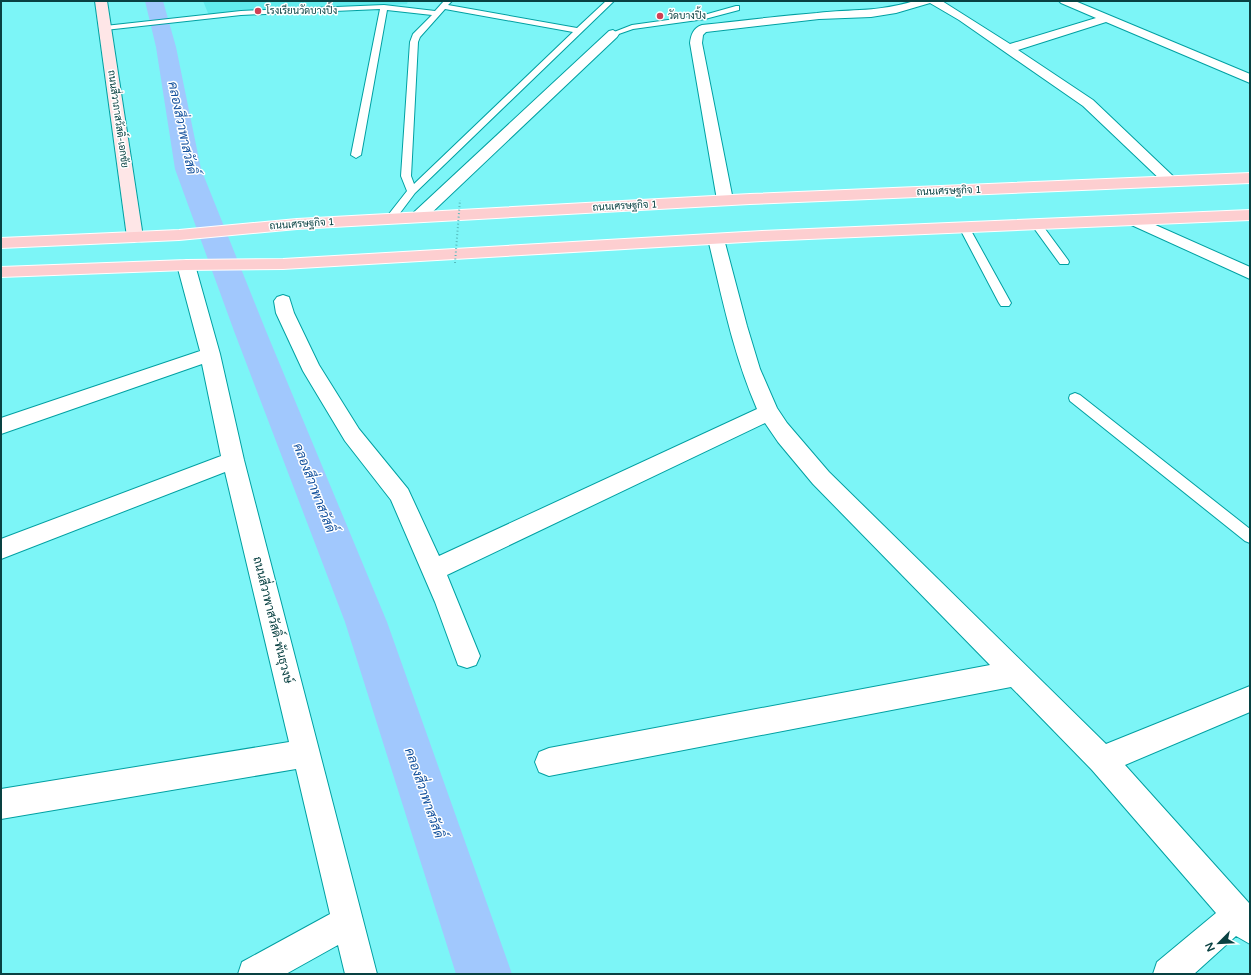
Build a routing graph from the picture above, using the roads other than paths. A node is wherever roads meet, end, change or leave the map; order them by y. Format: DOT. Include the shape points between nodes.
graph roads {
  1 [pos="101,1"];
  2 [pos="610,1"];
  3 [pos="926,1"];
  4 [pos="934,1"];
  5 [pos="1065,1"];
  6 [pos="384,7"];
  7 [pos="443,7"];
  8 [pos="736,8"];
  9 [pos="1105,19"];
  10 [pos="105,28"];
  11 [pos="579,31"];
  12 [pos="613,34"];
  13 [pos="1008,49"];
  14 [pos="1250,80"];
  15 [pos="356,155"];
  16 [pos="1250,178"];
  17 [pos="1170,181"];
  18 [pos="412,191"];
  19 [pos="726,200"];
  20 [pos="1250,215"];
  21 [pos="418,217"];
  22 [pos="390,219"];
  23 [pos="1133,220"];
  24 [pos="1036,224"];
  25 [pos="964,227"];
  26 [pos="135,237"];
  27 [pos="716,239"];
  28 [pos="1,243"];
  29 [pos="1064,262"];
  30 [pos="191,265"];
  31 [pos="1,272"];
  32 [pos="1250,274"];
  33 [pos="283,301"];
  34 [pos="1005,303"];
  35 [pos="210,354"];
  36 [pos="1075,398"];
  37 [pos="769,412"];
  38 [pos="1,426"];
  39 [pos="233,460"];
  40 [pos="1250,537"];
  41 [pos="1,549"];
  42 [pos="434,570"];
  43 [pos="466,656"];
  44 [pos="1017,673"];
  45 [pos="1250,699"];
  46 [pos="307,753"];
  47 [pos="1102,760"];
  48 [pos="549,762"];
  49 [pos="1,804"];
  50 [pos="1244,921"];
  51 [pos="348,922"];
  52 [pos="254,974"];
  53 [pos="362,974"];
  54 [pos="1170,974"];
  1 -- 10 [label="street, ถนนสี่วาภาสวัสดิ์-เอกชัย"];
  2 -- 11 [label="lane"];
  3 -- 19 [label="street" via="871,14 820,16 702,29 697,34 696,43"];
  4 -- 13 [label="street"];
  5 -- 9 [label="street"];
  6 -- 7 [label="lane"];
  6 -- 10 [label="lane" via="241,13"];
  6 -- 15 [label="lane"];
  7 -- 11 [label="lane"];
  7 -- 18 [label="lane" via="416,36 414,42 406,176"];
  8 -- 12 [label="lane" via="705,17 632,27"];
  9 -- 13 [label="street"];
  9 -- 14 [label="street"];
  10 -- 26 [label="street, ถนนสี่วาภาสวัสดิ์-เอกชัย"];
  11 -- 18 [label="lane"];
  12 -- 21 [label="street"];
  13 -- 17 [label="street" via="1088,103"];
  16 -- 17 [label="main road, ถนนเศรษฐกิจ 1"];
  17 -- 19 [label="main road, ถนนเศรษฐกิจ 1"];
  18 -- 22 [label="lane"];
  19 -- 21 [label="main road, ถนนเศรษฐกิจ 1"];
  20 -- 23 [label="main road"];
  21 -- 22 [label="main road, ถนนเศรษฐกิจ 1"];
  22 -- 26 [label="main road, ถนนเศรษฐกิจ 1"];
  23 -- 24 [label="main road"];
  23 -- 32 [label="street"];
  24 -- 25 [label="main road"];
  24 -- 29 [label="lane"];
  25 -- 27 [label="main road"];
  25 -- 34 [label="lane"];
  26 -- 28 [label="main road, ถนนเศรษฐกิจ 1"];
  27 -- 30 [label="main road" via="283,264"];
  27 -- 37 [label="street" via="749,368"];
  30 -- 31 [label="main road"];
  30 -- 35 [label="street, ถนนสี่วาพาสวัสดิ์-พันธุวงษ์"];
  33 -- 42 [label="street" via="285,313 310,366 352,434 400,495"];
  35 -- 38 [label="street"];
  35 -- 39 [label="street, ถนนสี่วาพาสวัสดิ์-พันธุวงษ์"];
  36 -- 40 [label="lane"];
  37 -- 42 [label="street"];
  37 -- 44 [label="street" via="786,437 821,478"];
  39 -- 41 [label="street"];
  39 -- 46 [label="street, ถนนสี่วาพาสวัสดิ์-พันธุวงษ์"];
  42 -- 43 [label="street"];
  44 -- 47 [label="street"];
  44 -- 48 [label="street"];
  45 -- 47 [label="street"];
  46 -- 49 [label="street"];
  46 -- 51 [label="street, ถนนสี่วาพาสวัสดิ์-พันธุวงษ์"];
  47 -- 50 [label="street"];
  50 -- 54 [label="street"];
  51 -- 52 [label="street"];
  51 -- 53 [label="street, ถนนสี่วาพาสวัสดิ์-พันธุวงษ์"];
}
